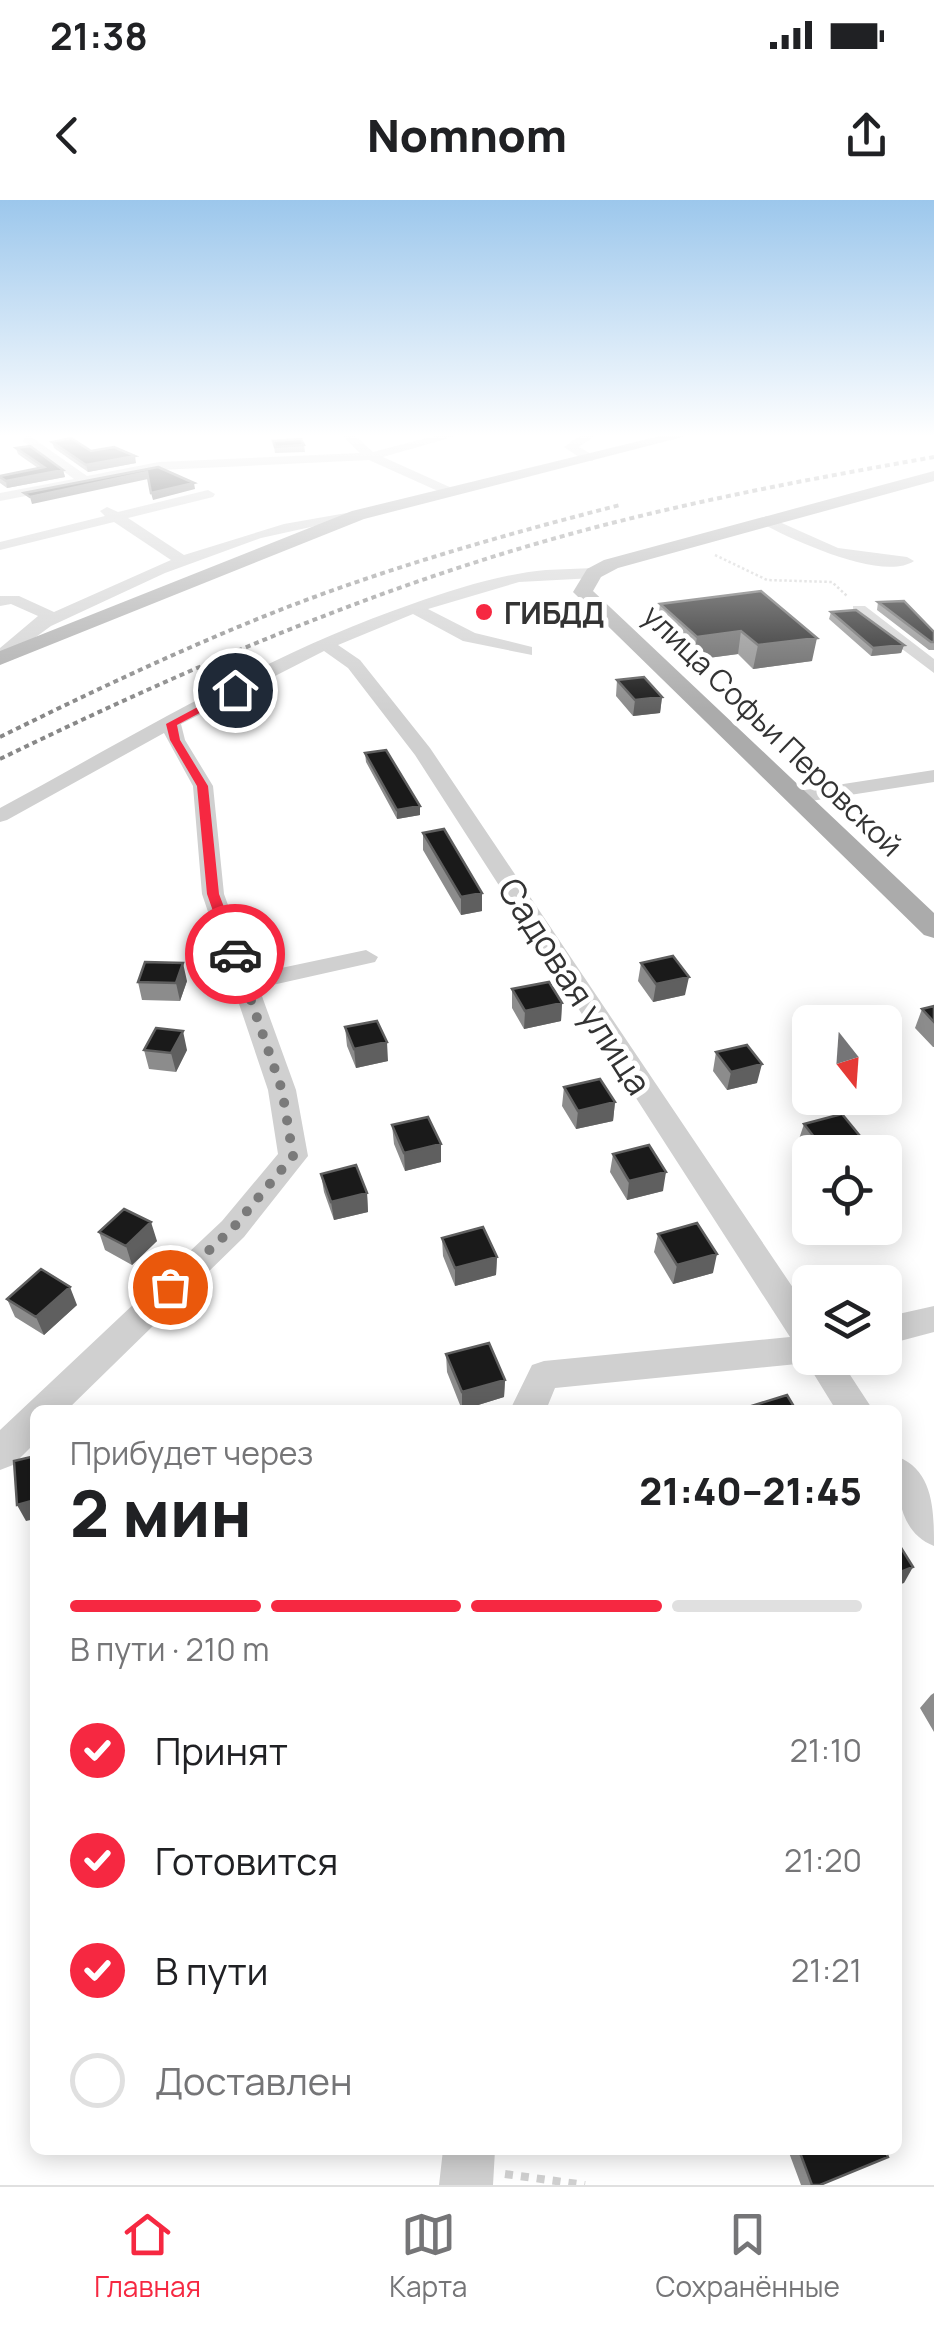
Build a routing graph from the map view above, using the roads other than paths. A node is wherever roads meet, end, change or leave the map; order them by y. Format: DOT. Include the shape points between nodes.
graph roads {
  1 [pos="78,527"];
  2 [pos="132,527"];
  3 [pos="294,527"];
  4 [pos="331,527"];
  5 [pos="742,527"];
  6 [pos="777,527"];
  7 [pos="0,546"];
  8 [pos="179,558"];
  9 [pos="907,560"];
  10 [pos="594,573"];
  11 [pos="531,588"];
  12 [pos="0,601"];
  13 [pos="416,609"];
  14 [pos="859,609"];
  15 [pos="436,619"];
  16 [pos="40,624"];
  17 [pos="327,645"];
  18 [pos="526,652"];
  19 [pos="0,658"];
  20 [pos="934,668"];
  21 [pos="172,724"];
  22 [pos="934,776"];
  23 [pos="798,797"];
  24 [pos="0,816"];
  25 [pos="934,929"];
  26 [pos="366,957"];
  27 [pos="245,983"];
  28 [pos="792,1313"];
  29 [pos="934,1319"];
  30 [pos="902,1327"];
  31 [pos="792,1351"];
  32 [pos="831,1375"];
  33 [pos="49,1405"];
  34 [pos="530,1405"];
  35 [pos="852,1405"];
  36 [pos="30,1424"];
  37 [pos="0,1454"];
  38 [pos="902,1479"];
  39 [pos="934,1528"];
  1 -- 7 [label="street"];
  2 -- 8 [label="street"];
  3 -- 8 [label="street"];
  4 -- 19 [label="main road"];
  5 -- 10 [label="main road"];
  6 -- 9 [label="street" via="851,559"];
  8 -- 16 [label="street"];
  10 -- 13 [label="street" via="522,577"];
  10 -- 23 [label="main road, улица Софьи Перовской" via="584,592"];
  11 -- 15 [label="street"];
  12 -- 16 [label="street" via="14,599 47,614"];
  13 -- 15 [label="street"];
  13 -- 17 [label="street"];
  14 -- 20 [label="street"];
  15 -- 18 [label="street" via="469,637"];
  16 -- 19 [label="street"];
  17 -- 21 [label="street"];
  17 -- 28 [label="street, Садовая улица" via="354,664 423,752"];
  21 -- 24 [label="street"];
  21 -- 27 [label="street" via="203,786 213,894"];
  22 -- 23 [label="street"];
  23 -- 25 [label="main road, улица Софьи Перовской"];
  26 -- 27 [label="street"];
  27 -- 33 [label="street" via="282,1090 293,1156 233,1228"];
  29 -- 30 [label="street"];
  31 -- 34 [label="street" via="544,1374"];
  32 -- 35 [label="street"];
  36 -- 37 [label="street"];
  38 -- 39 [label="street"];
}
